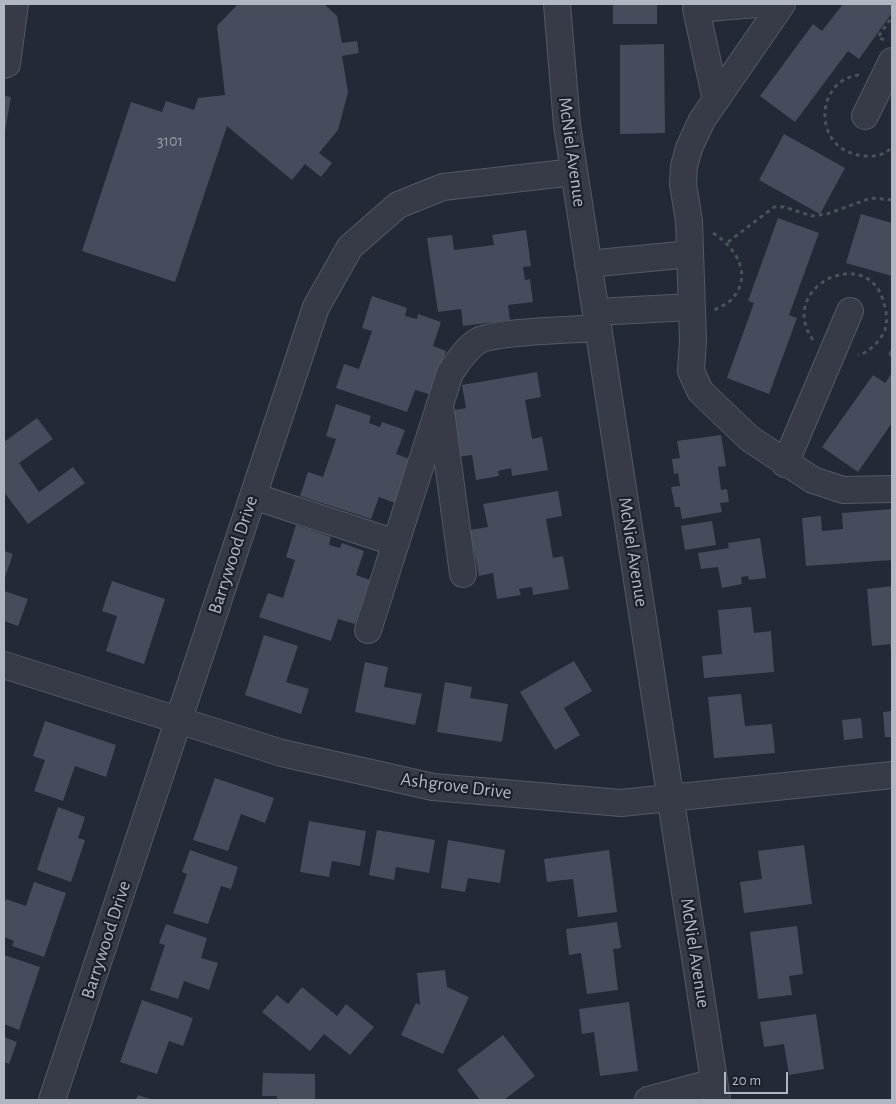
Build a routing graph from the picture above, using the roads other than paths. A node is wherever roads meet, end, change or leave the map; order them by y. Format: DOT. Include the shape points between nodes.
graph roads {
  1 [pos="14,4"];
  2 [pos="556,4"];
  3 [pos="757,4"];
  4 [pos="782,4"];
  5 [pos="892,61"];
  6 [pos="4,65"];
  7 [pos="716,100"];
  8 [pos="865,116"];
  9 [pos="574,172"];
  10 [pos="690,254"];
  11 [pos="588,264"];
  12 [pos="702,309"];
  13 [pos="850,310"];
  14 [pos="597,320"];
  15 [pos="440,403"];
  16 [pos="785,464"];
  17 [pos="892,489"];
  18 [pos="253,496"];
  19 [pos="396,544"];
  20 [pos="463,574"];
  21 [pos="368,630"];
  22 [pos="4,665"];
  23 [pos="179,722"];
  24 [pos="892,775"];
  25 [pos="671,796"];
  26 [pos="716,1091"];
  27 [pos="52,1100"];
  28 [pos="648,1100"];
  1 -- 6 [label="street" via="7,64"];
  2 -- 9 [label="street, McNiel Avenue"];
  3 -- 7 [label="street" via="696,9"];
  4 -- 7 [label="street"];
  5 -- 8 [label="street"];
  7 -- 10 [label="street" via="688,148 684,166"];
  9 -- 11 [label="street, McNiel Avenue"];
  9 -- 18 [label="street, Barrywood Drive" via="443,188 398,205 350,247 316,307"];
  10 -- 11 [label="street"];
  10 -- 12 [label="street"];
  11 -- 14 [label="street, McNiel Avenue"];
  12 -- 14 [label="street"];
  12 -- 16 [label="street" via="691,371 700,391 750,439"];
  13 -- 16 [label="street"];
  14 -- 15 [label="street" via="479,341 450,373"];
  14 -- 25 [label="street, McNiel Avenue"];
  15 -- 19 [label="street"];
  15 -- 20 [label="street"];
  16 -- 17 [label="street" via="813,480 842,490"];
  18 -- 19 [label="street"];
  18 -- 23 [label="street, Barrywood Drive"];
  19 -- 21 [label="street"];
  22 -- 23 [label="street, Ashgrove Drive"];
  23 -- 25 [label="street, Ashgrove Drive" via="282,753 433,787 621,803"];
  23 -- 27 [label="street, Barrywood Drive"];
  24 -- 25 [label="street, Ashgrove Drive"];
  25 -- 26 [label="street, McNiel Avenue"];
  26 -- 28 [label="street"];
}
